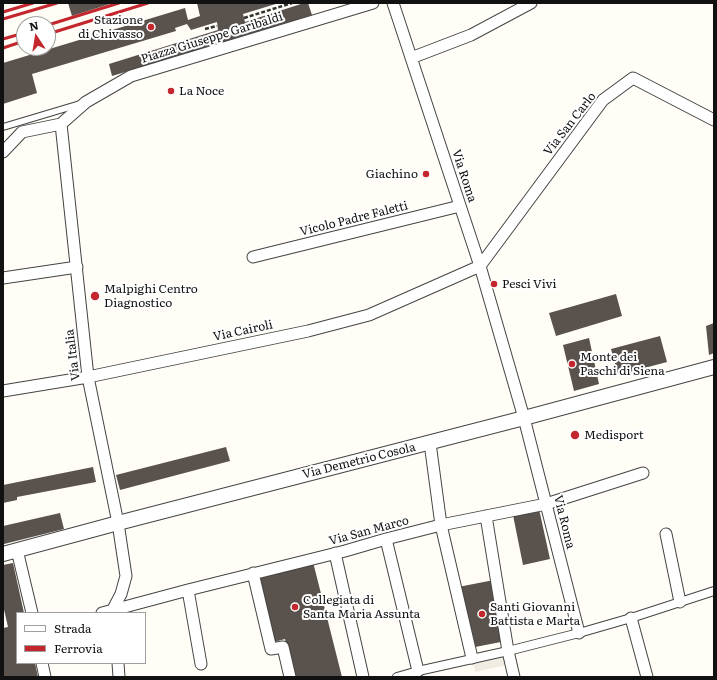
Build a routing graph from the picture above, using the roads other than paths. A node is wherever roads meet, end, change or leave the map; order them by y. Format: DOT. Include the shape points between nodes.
graph roads {
  1 [pos="373,3"];
  2 [pos="393,3"];
  3 [pos="531,3"];
  4 [pos="411,58"];
  5 [pos="86,102"];
  6 [pos="714,120"];
  7 [pos="61,124"];
  8 [pos="3,127"];
  9 [pos="3,152"];
  10 [pos="460,206"];
  11 [pos="253,257"];
  12 [pos="480,266"];
  13 [pos="77,267"];
  14 [pos="3,278"];
  15 [pos="714,367"];
  16 [pos="88,377"];
  17 [pos="3,391"];
  18 [pos="524,418"];
  19 [pos="430,443"];
  20 [pos="643,473"];
  21 [pos="546,504"];
  22 [pos="486,516"];
  23 [pos="118,523"];
  24 [pos="441,525"];
  25 [pos="666,534"];
  26 [pos="386,539"];
  27 [pos="17,550"];
  28 [pos="3,554"];
  29 [pos="334,554"];
  30 [pos="253,573"];
  31 [pos="188,590"];
  32 [pos="714,591"];
  33 [pos="680,602"];
  34 [pos="32,612"];
  35 [pos="108,612"];
  36 [pos="631,618"];
  37 [pos="579,632"];
  38 [pos="508,651"];
  39 [pos="472,658"];
  40 [pos="42,664"];
  41 [pos="118,664"];
  42 [pos="201,664"];
  43 [pos="418,671"];
  44 [pos="45,677"];
  45 [pos="119,677"];
  46 [pos="290,677"];
  47 [pos="363,677"];
  48 [pos="398,677"];
  49 [pos="514,677"];
  50 [pos="647,677"];
  1 -- 5 [label="street, Piazza Giuseppe Garibaldi" via="131,76"];
  2 -- 4 [label="street, Via Roma"];
  3 -- 4 [label="street" via="471,35"];
  4 -- 10 [label="street, Via Roma"];
  5 -- 7 [label="street"];
  5 -- 8 [label="lane"];
  6 -- 12 [label="street, Via San Carlo" via="633,78 603,100"];
  7 -- 9 [label="street" via="22,132"];
  7 -- 13 [label="street, Via Italia"];
  10 -- 11 [label="street, Vicolo Padre Faletti"];
  10 -- 12 [label="street, Via Roma"];
  12 -- 16 [label="street, Via Cairoli" via="369,315 308,331"];
  12 -- 18 [label="street, Via Roma"];
  13 -- 14 [label="street"];
  13 -- 16 [label="street, Via Italia"];
  15 -- 18 [label="street, Via Demetrio Cosola"];
  16 -- 17 [label="street, Via Cairoli"];
  16 -- 23 [label="street, Via Italia"];
  18 -- 19 [label="street, Via Demetrio Cosola"];
  18 -- 21 [label="street, Via Roma"];
  19 -- 23 [label="street, Via Demetrio Cosola"];
  19 -- 24 [label="street"];
  20 -- 21 [label="street, Via San Marco"];
  21 -- 22 [label="street, Via San Marco"];
  21 -- 37 [label="street, Via Roma"];
  22 -- 24 [label="street, Via San Marco"];
  22 -- 38 [label="street"];
  23 -- 27 [label="street, Via Demetrio Cosola"];
  23 -- 35 [label="street, Via Italia" via="126,576 121,594"];
  24 -- 26 [label="street, Via San Marco"];
  24 -- 39 [label="street"];
  25 -- 33 [label="street"];
  26 -- 29 [label="street, Via San Marco"];
  26 -- 43 [label="street"];
  27 -- 28 [label="street, Via Demetrio Cosola"];
  27 -- 34 [label="street"];
  29 -- 30 [label="street, Via San Marco"];
  29 -- 47 [label="street"];
  30 -- 31 [label="street, Via San Marco"];
  30 -- 46 [label="street" via="271,649 283,647"];
  31 -- 35 [label="street, Via San Marco"];
  31 -- 42 [label="street"];
  32 -- 33 [label="street"];
  33 -- 36 [label="street"];
  36 -- 37 [label="street"];
  36 -- 50 [label="street"];
  37 -- 38 [label="street"];
  38 -- 39 [label="street"];
  38 -- 49 [label="street"];
  39 -- 43 [label="street"];
  40 -- 44 [label="street"];
  41 -- 45 [label="street"];
  43 -- 48 [label="street"];
}
